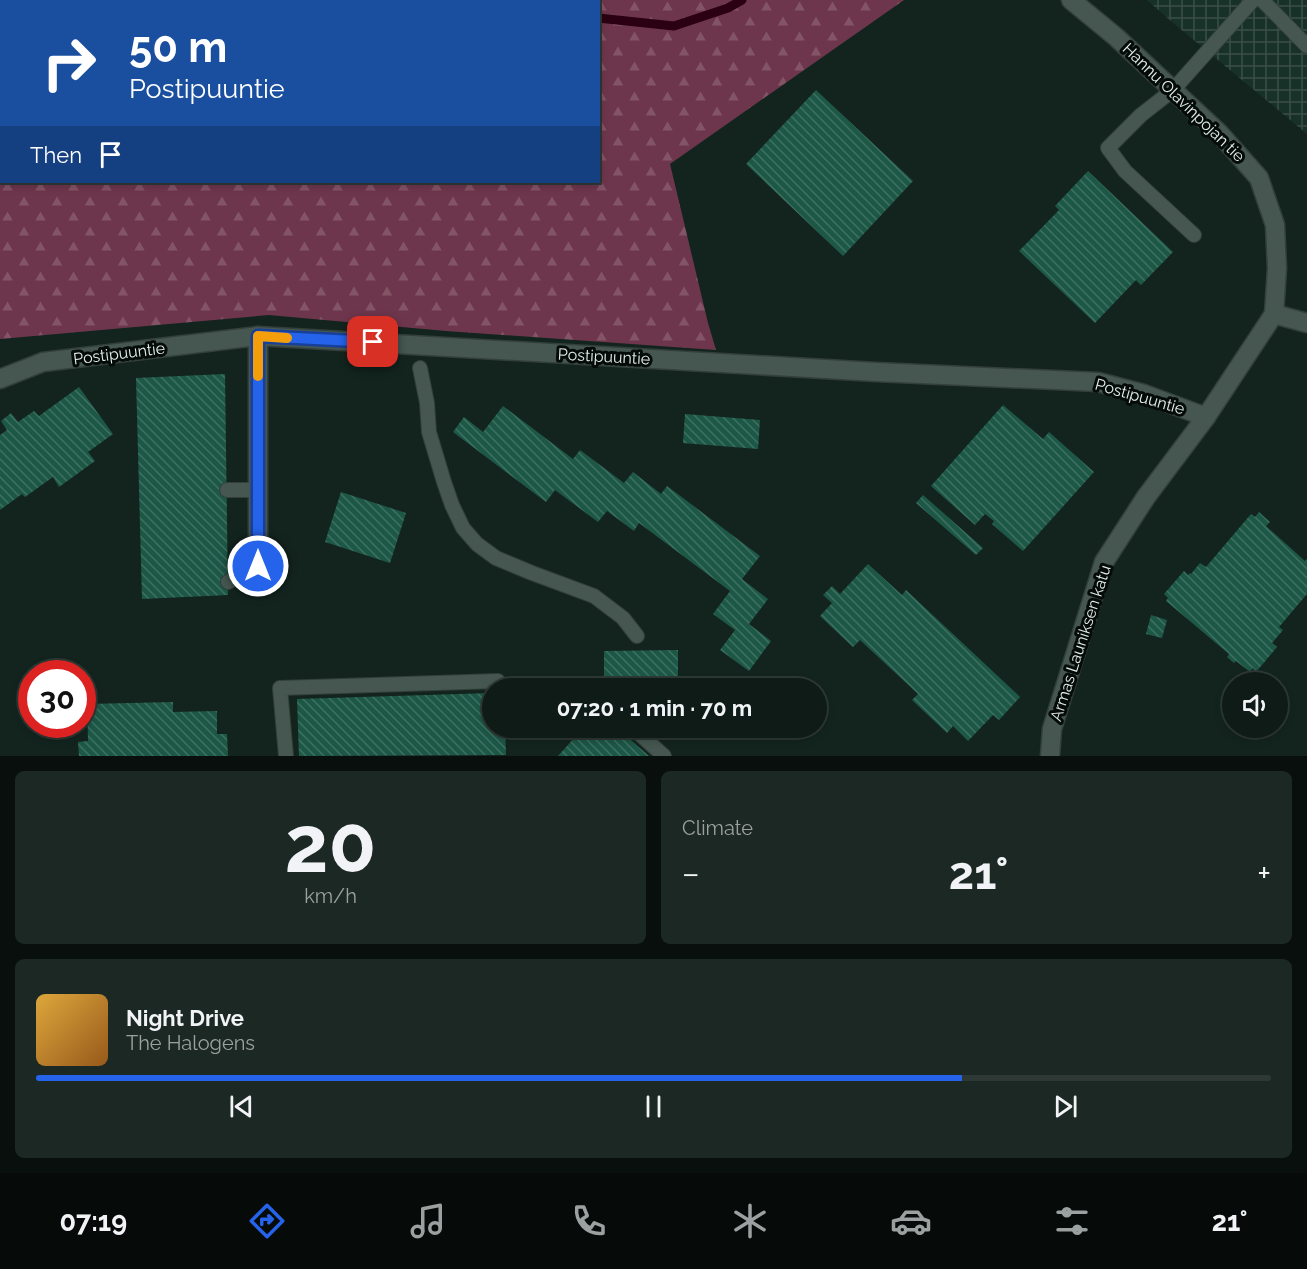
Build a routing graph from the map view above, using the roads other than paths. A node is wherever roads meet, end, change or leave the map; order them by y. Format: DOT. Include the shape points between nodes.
graph roads {
  1 [pos="1071,0"];
  2 [pos="1253,0"];
  3 [pos="1262,0"];
  4 [pos="1307,46"];
  5 [pos="1173,90"];
  6 [pos="1194,235"];
  7 [pos="1274,314"];
  8 [pos="1307,323"];
  9 [pos="258,336"];
  10 [pos="420,368"];
  11 [pos="0,379"];
  12 [pos="1206,417"];
  13 [pos="227,490"];
  14 [pos="258,490"];
  15 [pos="258,566"];
  16 [pos="228,582"];
  17 [pos="637,636"];
  18 [pos="482,682"];
  19 [pos="644,738"];
  20 [pos="286,756"];
  21 [pos="664,756"];
  22 [pos="1050,756"];
  1 -- 5 [label="street, Hannu Olavinpojan tie"];
  2 -- 5 [label="lane"];
  3 -- 4 [label="lane"];
  5 -- 6 [label="lane" via="1108,148 1125,171"];
  5 -- 7 [label="street, Hannu Olavinpojan tie" via="1220,132 1259,178 1275,225"];
  7 -- 8 [label="street"];
  7 -- 12 [label="street, Hannu Olavinpojan tie"];
  9 -- 11 [label="street, Postipuuntie" via="43,362"];
  9 -- 12 [label="street, Postipuuntie" via="1098,382"];
  9 -- 14 [label="street"];
  10 -- 17 [label="lane" via="429,432 463,528 496,558 594,596 623,618"];
  12 -- 22 [label="street, Armas Launiksen katu" via="1146,497 1104,562 1052,729"];
  13 -- 14 [label="lane"];
  14 -- 15 [label="street"];
  15 -- 16 [label="lane"];
  18 -- 20 [label="lane" via="280,688"];
  19 -- 21 [label="lane"];
}
